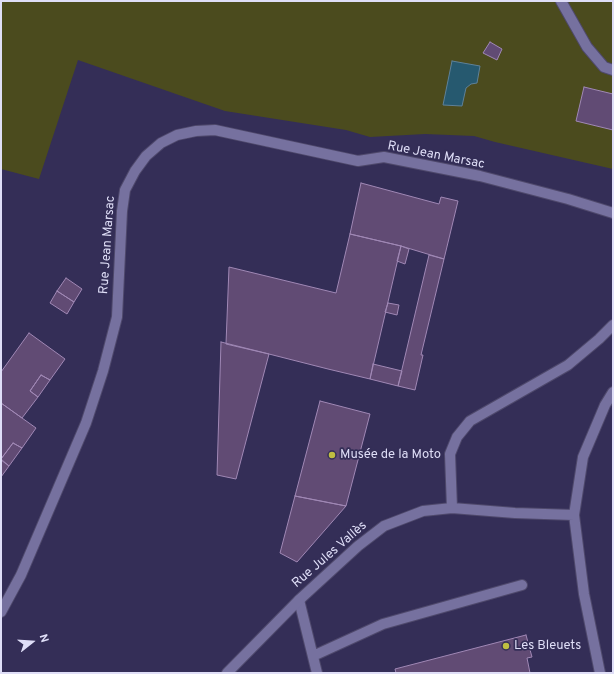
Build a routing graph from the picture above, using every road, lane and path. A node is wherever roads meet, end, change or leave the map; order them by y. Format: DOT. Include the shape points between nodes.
graph roads {
  1 [pos="561,1"];
  2 [pos="613,70"];
  3 [pos="613,213"];
  4 [pos="613,325"];
  5 [pos="613,392"];
  6 [pos="452,508"];
  7 [pos="574,515"];
  8 [pos="522,585"];
  9 [pos="299,600"];
  10 [pos="2,610"];
  11 [pos="313,656"];
  12 [pos="227,673"];
  13 [pos="317,673"];
  14 [pos="600,673"];
  1 -- 2 [label="street" via="587,47 604,67"];
  3 -- 10 [label="street, Rue Jean Marsac" via="480,176 384,157 358,160 215,130 177,135 161,143 146,156 125,190 117,317 86,423 21,575"];
  4 -- 6 [label="street" via="600,340 568,365 470,421 457,437 450,454"];
  5 -- 7 [label="street" via="582,457"];
  6 -- 7 [label="street, Rue Jules Vallès"];
  6 -- 9 [label="street, Rue Jules Vallès" via="423,511 384,526"];
  7 -- 14 [label="street" via="584,594"];
  8 -- 11 [label="street" via="383,624"];
  9 -- 11 [label="street"];
  9 -- 12 [label="street, Rue Jules Vallès"];
  11 -- 13 [label="street"];
}
